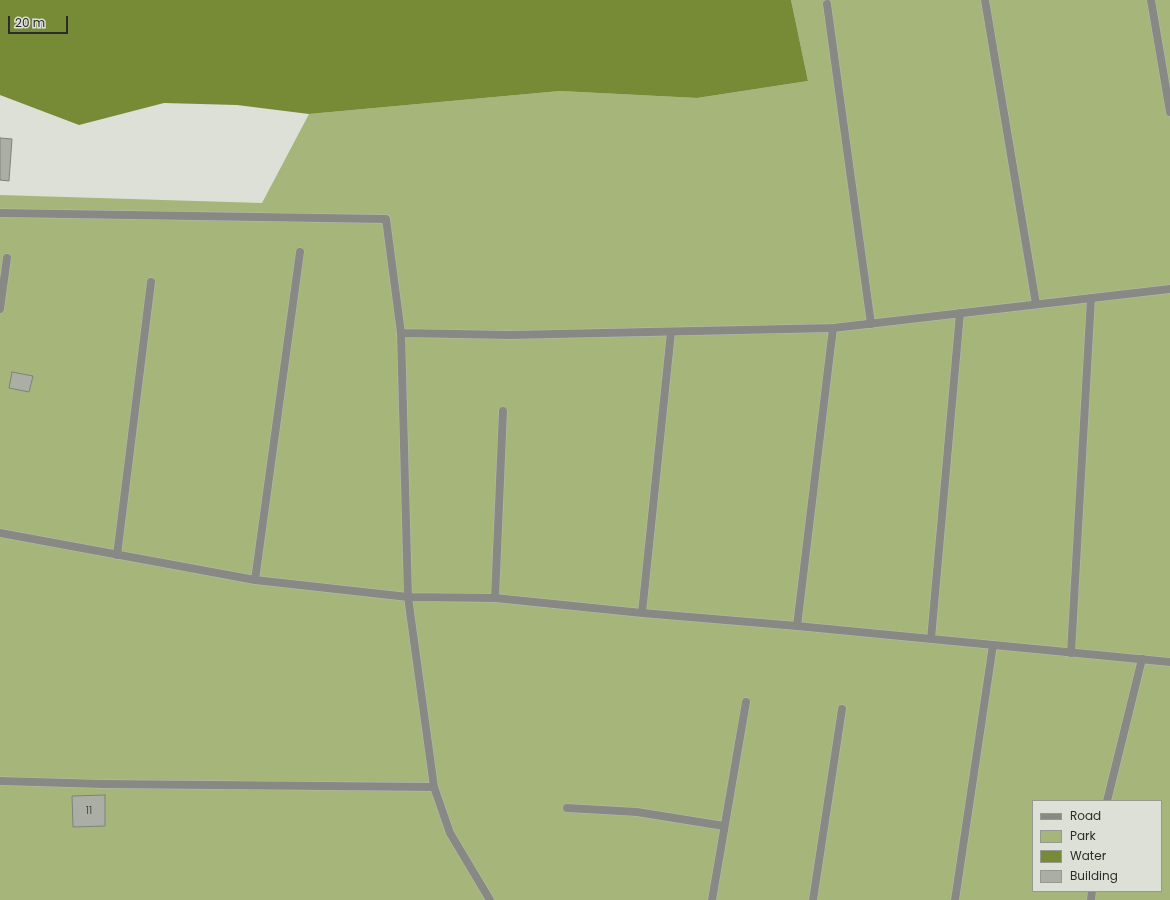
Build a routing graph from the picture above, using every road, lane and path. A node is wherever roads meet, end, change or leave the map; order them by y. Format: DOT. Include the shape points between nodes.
graph roads {
  1 [pos="985,0"];
  2 [pos="1151,0"];
  3 [pos="827,4"];
  4 [pos="1170,112"];
  5 [pos="0,213"];
  6 [pos="300,252"];
  7 [pos="7,258"];
  8 [pos="151,282"];
  9 [pos="1170,289"];
  10 [pos="1091,298"];
  11 [pos="1036,304"];
  12 [pos="0,309"];
  13 [pos="960,313"];
  14 [pos="871,324"];
  15 [pos="833,328"];
  16 [pos="671,332"];
  17 [pos="401,333"];
  18 [pos="503,411"];
  19 [pos="0,532"];
  20 [pos="117,555"];
  21 [pos="255,580"];
  22 [pos="408,597"];
  23 [pos="495,598"];
  24 [pos="642,613"];
  25 [pos="797,626"];
  26 [pos="932,640"];
  27 [pos="993,645"];
  28 [pos="1071,653"];
  29 [pos="1142,659"];
  30 [pos="1170,662"];
  31 [pos="746,702"];
  32 [pos="842,709"];
  33 [pos="0,781"];
  34 [pos="434,787"];
  35 [pos="1107,800"];
  36 [pos="567,808"];
  37 [pos="724,826"];
  38 [pos="490,900"];
  39 [pos="712,900"];
  40 [pos="812,900"];
  41 [pos="955,900"];
  1 -- 11 [label="street"];
  2 -- 4 [label="street"];
  3 -- 14 [label="street"];
  5 -- 17 [label="street" via="386,219"];
  6 -- 21 [label="street"];
  7 -- 12 [label="street"];
  8 -- 20 [label="street"];
  9 -- 10 [label="street"];
  10 -- 11 [label="street"];
  10 -- 28 [label="street"];
  11 -- 13 [label="street"];
  13 -- 14 [label="street"];
  13 -- 26 [label="street"];
  14 -- 15 [label="street"];
  15 -- 16 [label="street"];
  15 -- 25 [label="street"];
  16 -- 17 [label="street" via="510,335"];
  16 -- 24 [label="street"];
  17 -- 22 [label="street"];
  18 -- 23 [label="street"];
  19 -- 20 [label="street"];
  20 -- 21 [label="street"];
  21 -- 22 [label="street"];
  22 -- 23 [label="street"];
  22 -- 34 [label="street"];
  23 -- 24 [label="street"];
  24 -- 25 [label="street"];
  25 -- 26 [label="street"];
  26 -- 27 [label="street"];
  27 -- 28 [label="street"];
  27 -- 41 [label="street"];
  28 -- 29 [label="street"];
  29 -- 30 [label="street"];
  29 -- 35 [label="street"];
  31 -- 37 [label="street"];
  32 -- 40 [label="street"];
  33 -- 34 [label="street"];
  34 -- 38 [label="street" via="450,833"];
  36 -- 37 [label="street" via="637,812"];
  37 -- 39 [label="street"];
}
